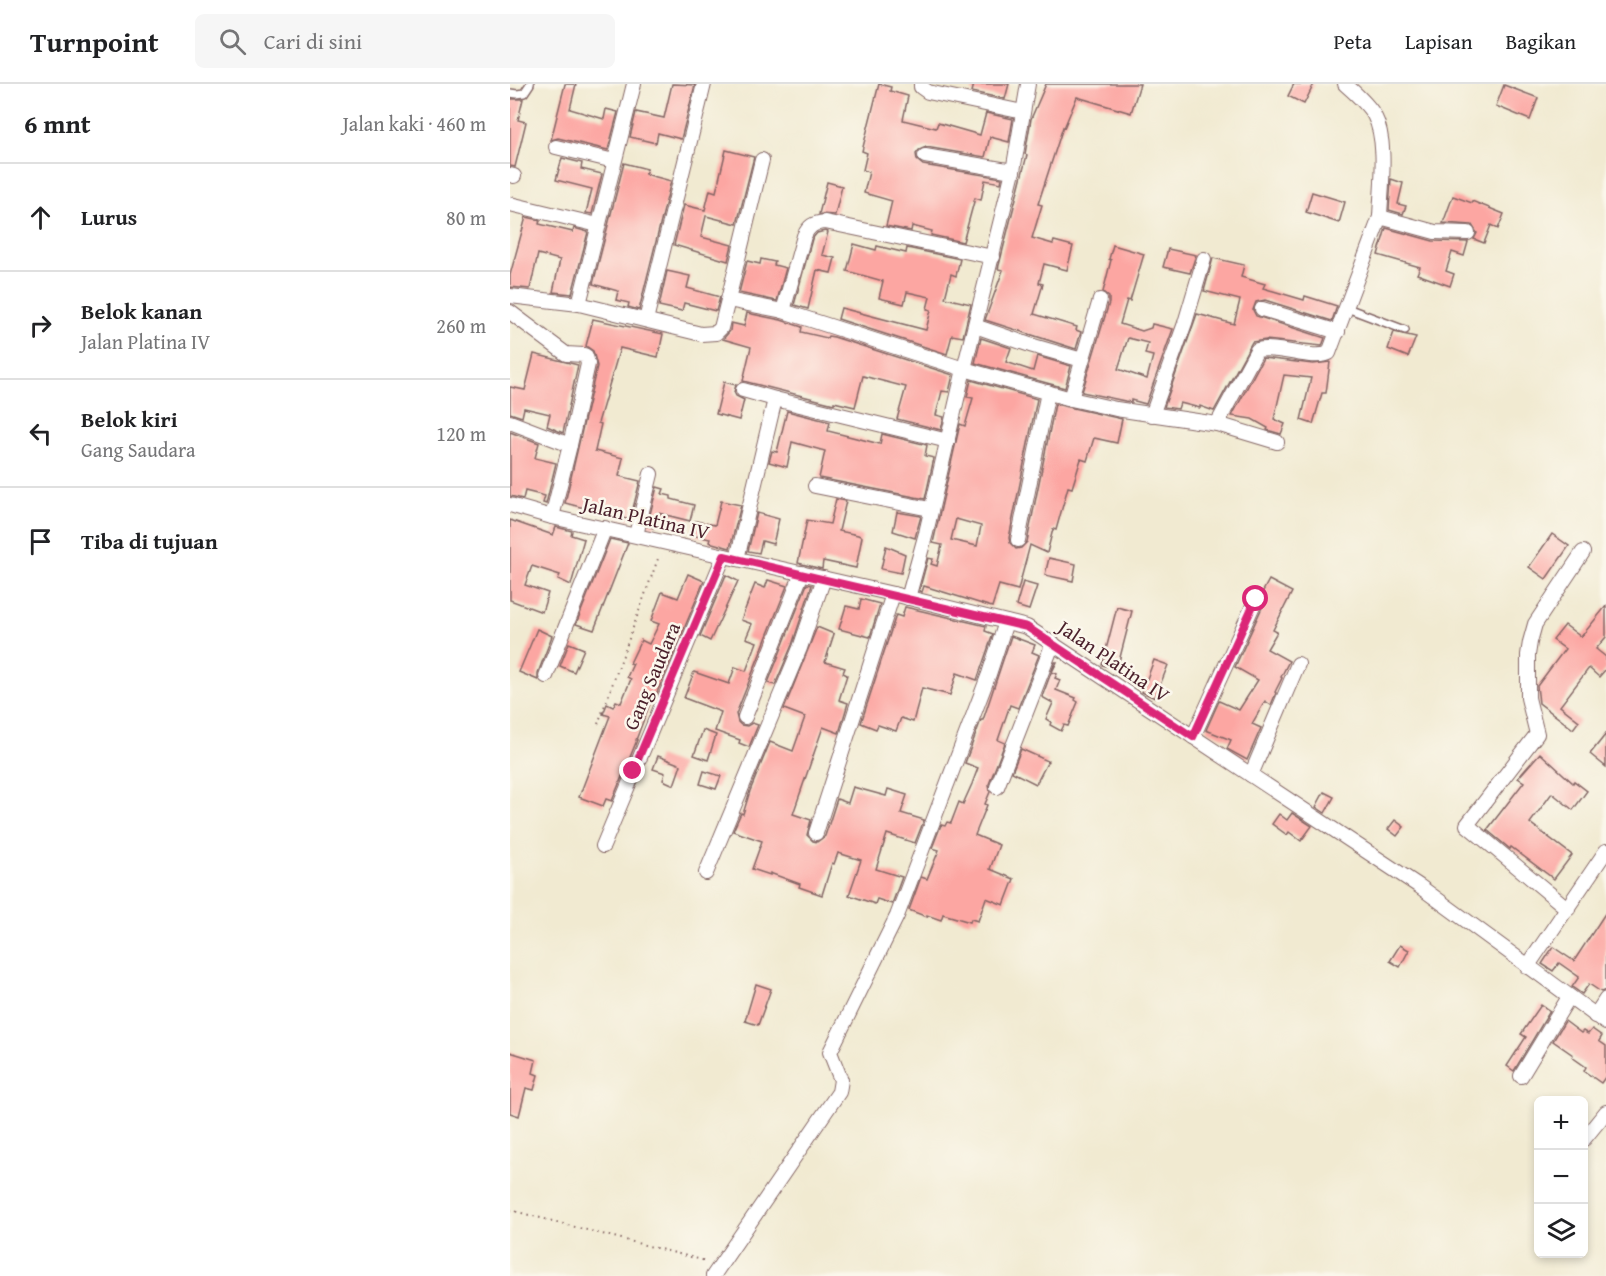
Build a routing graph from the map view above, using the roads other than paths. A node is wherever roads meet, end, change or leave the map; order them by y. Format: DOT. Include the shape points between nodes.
graph roads {
  1 [pos="530,84"];
  2 [pos="634,84"];
  3 [pos="704,84"];
  4 [pos="921,84"];
  5 [pos="1028,84"];
  6 [pos="1345,84"];
  7 [pos="510,93"];
  8 [pos="1023,112"];
  9 [pos="556,147"];
  10 [pos="925,156"];
  11 [pos="762,160"];
  12 [pos="614,161"];
  13 [pos="1013,171"];
  14 [pos="510,204"];
  15 [pos="1380,217"];
  16 [pos="598,225"];
  17 [pos="1468,233"];
  18 [pos="993,257"];
  19 [pos="1204,259"];
  20 [pos="510,296"];
  21 [pos="728,300"];
  22 [pos="1100,300"];
  23 [pos="579,304"];
  24 [pos="1347,308"];
  25 [pos="1262,309"];
  26 [pos="783,311"];
  27 [pos="510,312"];
  28 [pos="646,320"];
  29 [pos="975,326"];
  30 [pos="1405,330"];
  31 [pos="1338,332"];
  32 [pos="1082,360"];
  33 [pos="964,369"];
  34 [pos="743,390"];
  35 [pos="1048,392"];
  36 [pos="775,399"];
  37 [pos="1071,399"];
  38 [pos="1152,415"];
  39 [pos="510,422"];
  40 [pos="1216,424"];
  41 [pos="948,441"];
  42 [pos="1277,442"];
  43 [pos="570,446"];
  44 [pos="651,474"];
  45 [pos="815,486"];
  46 [pos="510,505"];
  47 [pos="930,509"];
  48 [pos="552,516"];
  49 [pos="605,528"];
  50 [pos="636,535"];
  51 [pos="1018,540"];
  52 [pos="1583,552"];
  53 [pos="730,557"];
  54 [pos="802,573"];
  55 [pos="824,578"];
  56 [pos="893,594"];
  57 [pos="909,598"];
  58 [pos="1256,599"];
  59 [pos="1006,622"];
  60 [pos="1053,643"];
  61 [pos="1298,664"];
  62 [pos="546,676"];
  63 [pos="745,717"];
  64 [pos="1193,737"];
  65 [pos="1251,775"];
  66 [pos="997,786"];
  67 [pos="816,833"];
  68 [pos="603,846"];
  69 [pos="1606,851"];
  70 [pos="706,873"];
  71 [pos="1568,909"];
  72 [pos="1527,967"];
  73 [pos="1569,997"];
  74 [pos="1606,999"];
  75 [pos="1601,1020"];
  76 [pos="1521,1076"];
  77 [pos="1606,1112"];
  78 [pos="1588,1134"];
  79 [pos="717,1271"];
  1 -- 7 [label="lane" via="524,93"];
  2 -- 12 [label="street"];
  3 -- 28 [label="street"];
  4 -- 8 [label="street" via="928,92"];
  5 -- 8 [label="street"];
  6 -- 15 [label="street" via="1374,116 1380,134"];
  8 -- 13 [label="street"];
  9 -- 12 [label="street"];
  10 -- 13 [label="street"];
  11 -- 21 [label="street"];
  12 -- 16 [label="street"];
  13 -- 18 [label="street"];
  14 -- 16 [label="street"];
  15 -- 17 [label="street" via="1435,232"];
  15 -- 24 [label="street"];
  16 -- 23 [label="street"];
  18 -- 26 [label="street" via="815,222 804,236"];
  18 -- 29 [label="street"];
  19 -- 38 [label="street"];
  20 -- 23 [label="street"];
  21 -- 26 [label="street"];
  21 -- 28 [label="street" via="721,328 709,335"];
  22 -- 32 [label="street"];
  23 -- 28 [label="street"];
  24 -- 30 [label="lane"];
  24 -- 31 [label="street"];
  25 -- 31 [label="street"];
  26 -- 33 [label="street"];
  27 -- 43 [label="street" via="566,354 586,357 588,364"];
  29 -- 32 [label="street"];
  29 -- 33 [label="street"];
  31 -- 40 [label="street" via="1329,353 1320,356 1272,348 1257,350"];
  32 -- 37 [label="street"];
  33 -- 35 [label="street"];
  33 -- 41 [label="street"];
  34 -- 36 [label="street"];
  35 -- 37 [label="street"];
  35 -- 51 [label="street"];
  36 -- 41 [label="street"];
  36 -- 53 [label="street, Gang Saudara"];
  37 -- 38 [label="street"];
  38 -- 40 [label="street"];
  39 -- 43 [label="street"];
  40 -- 42 [label="street"];
  41 -- 47 [label="street"];
  43 -- 48 [label="street"];
  44 -- 50 [label="street"];
  45 -- 47 [label="street"];
  46 -- 48 [label="street, Jalan Platina IV"];
  47 -- 57 [label="street"];
  48 -- 49 [label="street, Jalan Platina IV"];
  49 -- 50 [label="street, Jalan Platina IV"];
  49 -- 62 [label="street"];
  50 -- 53 [label="street, Jalan Platina IV"];
  52 -- 71 [label="street" via="1535,624 1530,642 1528,698 1537,734 1467,825"];
  53 -- 54 [label="street, Jalan Platina IV"];
  53 -- 68 [label="street, Gang Saudara"];
  54 -- 55 [label="street, Jalan Platina IV"];
  54 -- 63 [label="street"];
  55 -- 56 [label="street, Jalan Platina IV"];
  55 -- 70 [label="street" via="800,648"];
  56 -- 57 [label="street, Jalan Platina IV"];
  56 -- 67 [label="street"];
  57 -- 59 [label="street, Jalan Platina IV"];
  58 -- 64 [label="street"];
  59 -- 60 [label="street, Jalan Platina IV" via="1027,627"];
  59 -- 79 [label="street" via="897,916 830,1052 841,1080 839,1092"];
  60 -- 64 [label="street, Jalan Platina IV"];
  60 -- 66 [label="street"];
  61 -- 65 [label="street"];
  64 -- 65 [label="street, Jalan Platina IV"];
  65 -- 72 [label="street, Jalan Platina IV" via="1419,886"];
  69 -- 71 [label="street"];
  71 -- 72 [label="street"];
  72 -- 73 [label="street, Jalan Platina IV"];
  73 -- 75 [label="street, Jalan Platina IV"];
  73 -- 76 [label="street"];
  74 -- 75 [label="street"];
  77 -- 78 [label="street"];
}
